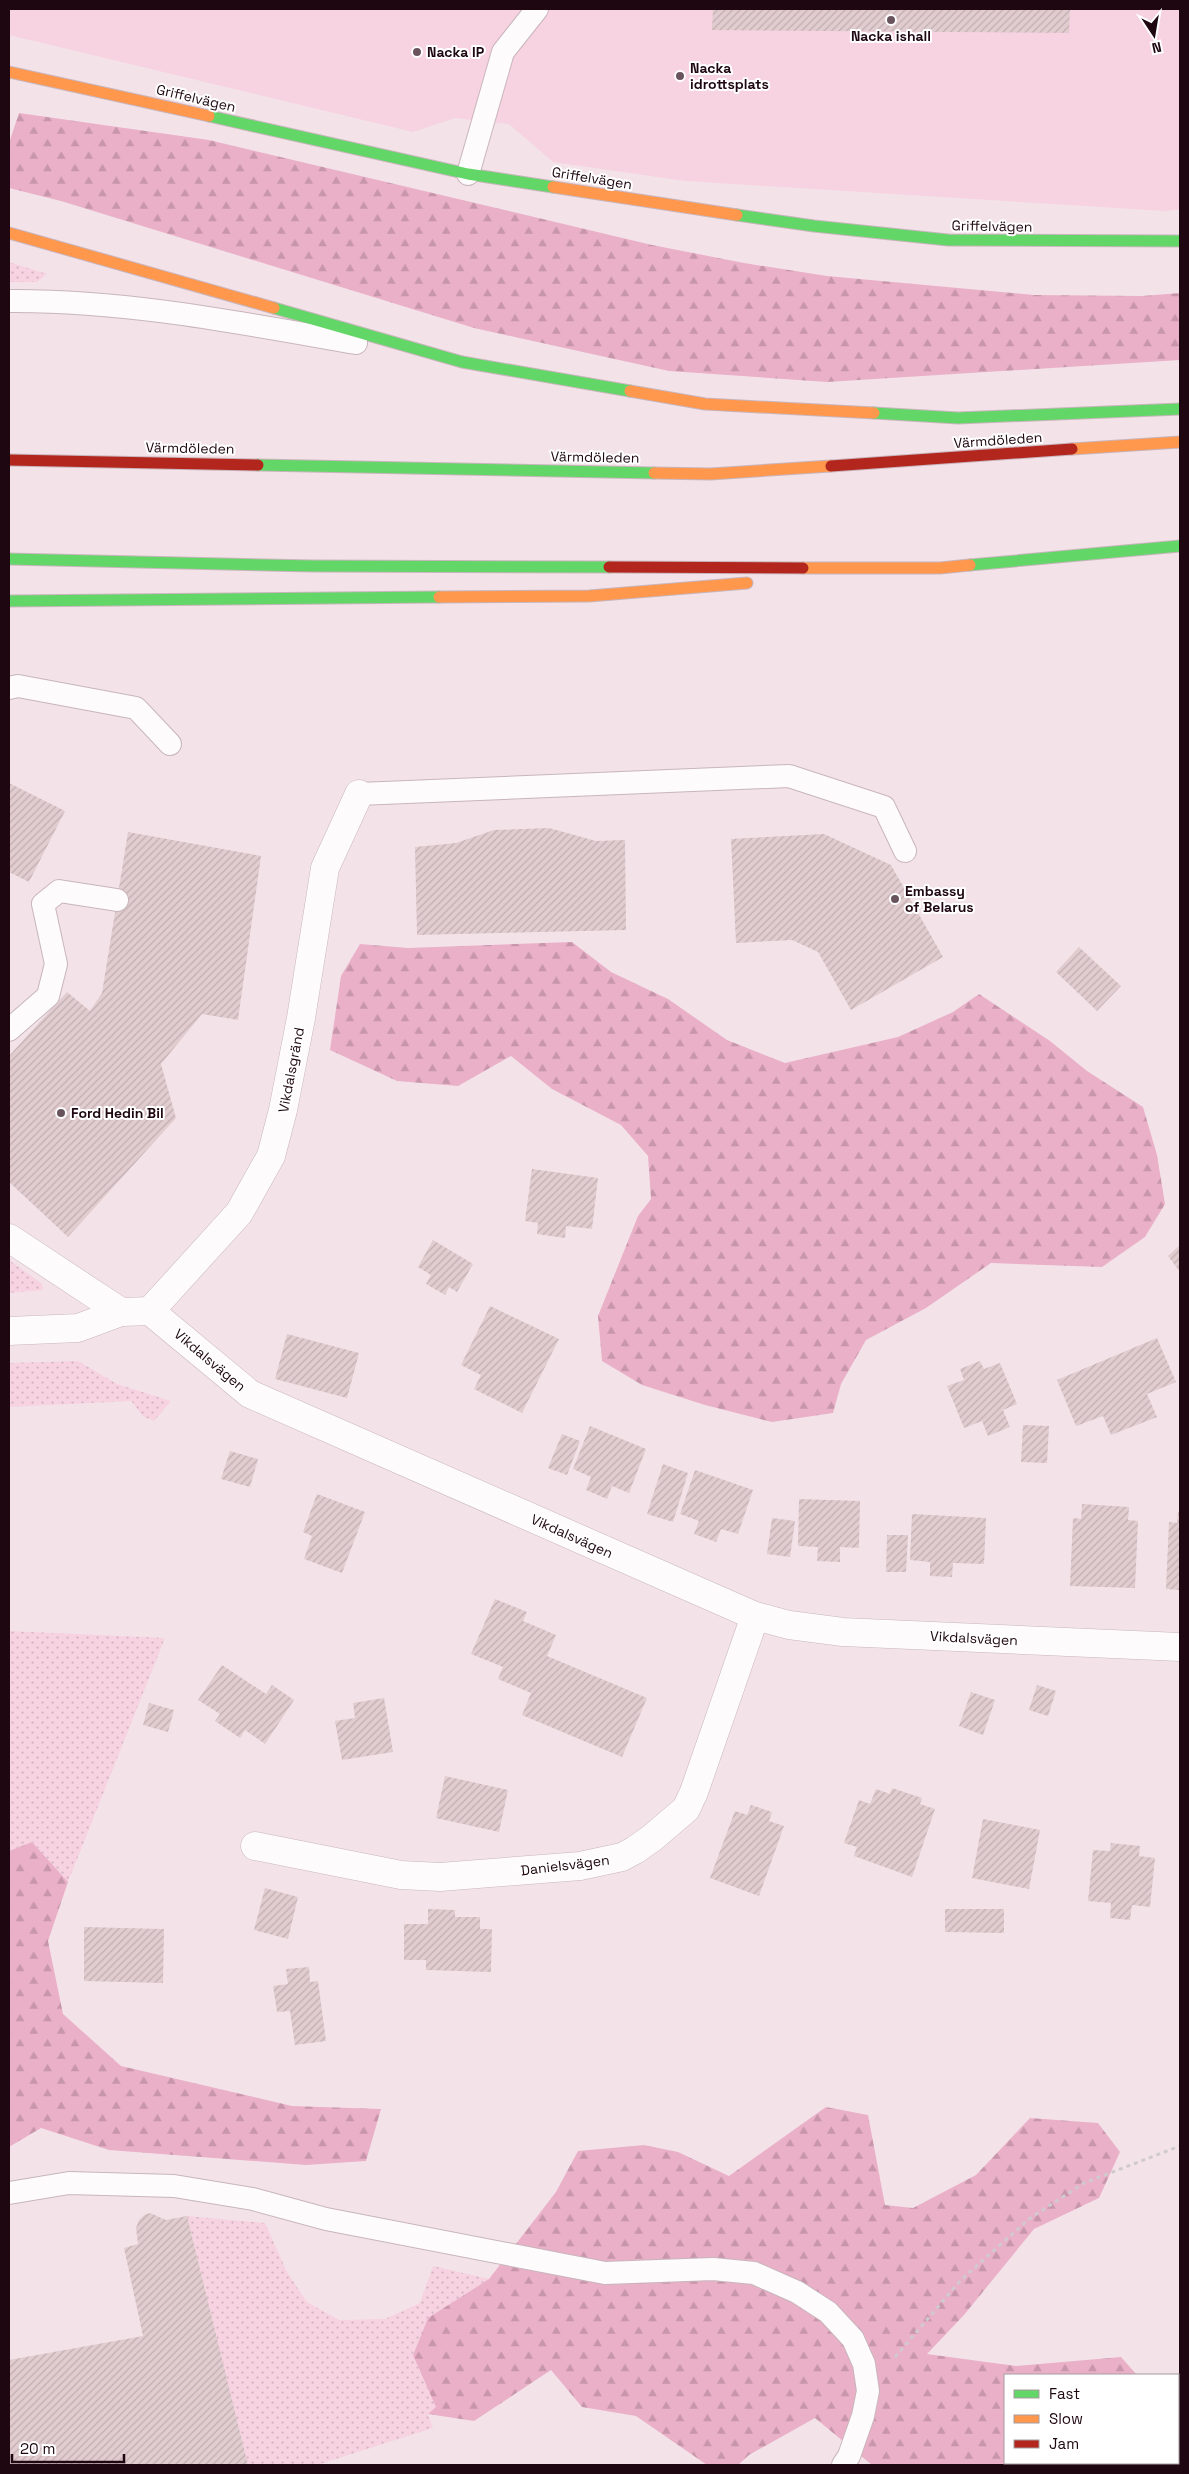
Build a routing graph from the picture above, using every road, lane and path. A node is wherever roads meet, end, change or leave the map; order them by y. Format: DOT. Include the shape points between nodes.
graph roads {
  1 [pos="537,9"];
  2 [pos="9,72"];
  3 [pos="468,174"];
  4 [pos="9,233"];
  5 [pos="1180,241"];
  6 [pos="11,301"];
  7 [pos="462,362"];
  8 [pos="1180,409"];
  9 [pos="1180,442"];
  10 [pos="9,460"];
  11 [pos="1180,546"];
  12 [pos="9,559"];
  13 [pos="940,568"];
  14 [pos="793,580"];
  15 [pos="754,583"];
  16 [pos="9,601"];
  17 [pos="9,688"];
  18 [pos="170,744"];
  19 [pos="359,794"];
  20 [pos="905,852"];
  21 [pos="117,900"];
  22 [pos="9,1030"];
  23 [pos="9,1238"];
  24 [pos="150,1311"];
  25 [pos="121,1312"];
  26 [pos="9,1331"];
  27 [pos="755,1616"];
  28 [pos="1180,1647"];
  29 [pos="255,1846"];
  30 [pos="1180,2146"];
  31 [pos="9,2193"];
  32 [pos="868,2391"];
  33 [pos="843,2465"];
  1 -- 3 [label="lane" via="503,52"];
  2 -- 3 [label="main road, Griffelvägen"];
  3 -- 5 [label="main road, Griffelvägen" via="814,226 948,240"];
  4 -- 7 [label="main road"];
  6 -- 7 [label="lane" via="68,300 228,320"];
  7 -- 8 [label="main road" via="706,404 958,418"];
  9 -- 10 [label="main road, Värmdöleden" via="710,474"];
  11 -- 13 [label="main road"];
  12 -- 13 [label="main road" via="313,566"];
  13 -- 14 [label="main road"];
  15 -- 16 [label="main road" via="589,596"];
  17 -- 18 [label="lane" via="18,686 136,708"];
  19 -- 20 [label="lane" via="789,776 884,807"];
  19 -- 24 [label="street, Vikdalsgränd" via="325,868 301,1018 271,1156 239,1213"];
  21 -- 22 [label="lane" via="59,891 43,904 56,964 48,996"];
  23 -- 25 [label="street"];
  24 -- 25 [label="street"];
  24 -- 27 [label="street, Vikdalsvägen" via="250,1394"];
  25 -- 26 [label="street" via="78,1328"];
  27 -- 28 [label="street, Vikdalsvägen" via="789,1625 843,1632"];
  27 -- 29 [label="street, Danielsvägen" via="686,1809 652,1838 622,1857 580,1866 440,1877 401,1875"];
  30 -- 32 [label="path" via="1084,2183 1029,2219 961,2280"];
  31 -- 32 [label="lane" via="69,2183 174,2186 253,2199 326,2219 605,2273 713,2269 754,2273 797,2292 828,2312 853,2339 864,2364"];
  32 -- 33 [label="lane" via="849,2456"];
}
